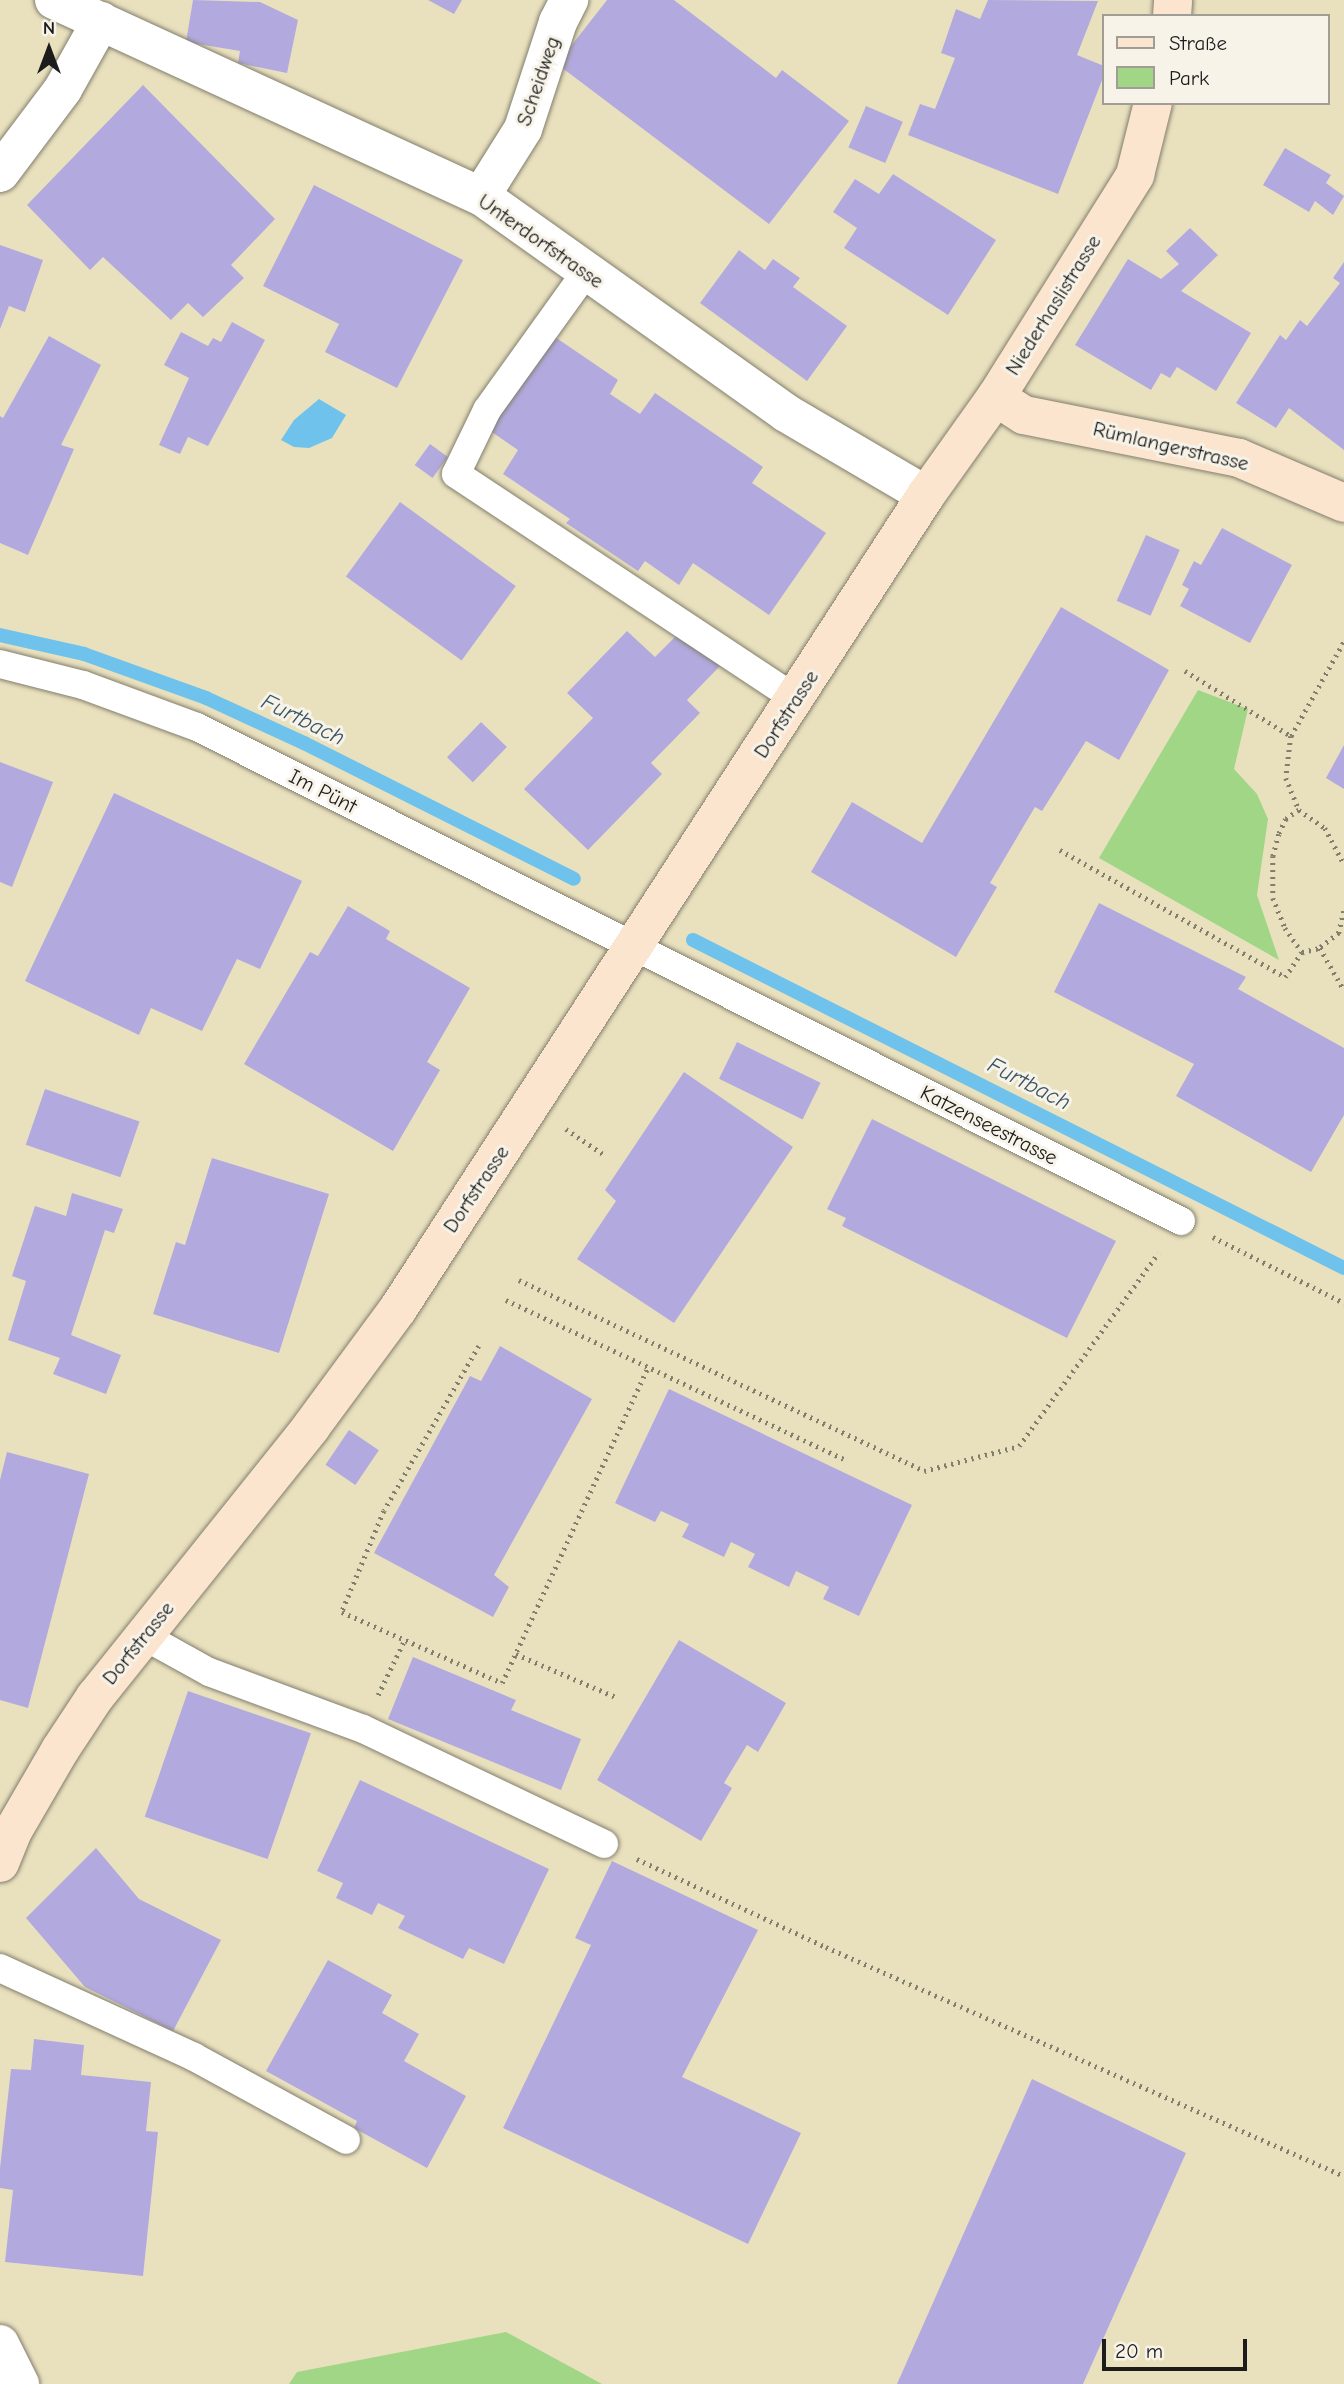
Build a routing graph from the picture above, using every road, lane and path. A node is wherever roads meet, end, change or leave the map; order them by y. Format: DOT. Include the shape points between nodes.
graph roads {
  1 [pos="54,0"];
  2 [pos="569,0"];
  3 [pos="101,21"];
  4 [pos="1152,105"];
  5 [pos="0,173"];
  6 [pos="481,196"];
  7 [pos="586,272"];
  8 [pos="996,397"];
  9 [pos="926,495"];
  10 [pos="1344,503"];
  11 [pos="1344,641"];
  12 [pos="0,664"];
  13 [pos="1185,671"];
  14 [pos="795,698"];
  15 [pos="1291,736"];
  16 [pos="1299,810"];
  17 [pos="1060,850"];
  18 [pos="1344,864"];
  19 [pos="1344,911"];
  20 [pos="634,947"];
  21 [pos="1320,948"];
  22 [pos="1302,951"];
  23 [pos="1344,990"];
  24 [pos="562,1126"];
  25 [pos="603,1154"];
  26 [pos="1181,1221"];
  27 [pos="519,1280"];
  28 [pos="506,1300"];
  29 [pos="1344,1303"];
  30 [pos="479,1346"];
  31 [pos="648,1367"];
  32 [pos="844,1459"];
  33 [pos="144,1636"];
  34 [pos="405,1639"];
  35 [pos="516,1654"];
  36 [pos="616,1697"];
  37 [pos="363,1728"];
  38 [pos="604,1844"];
  39 [pos="0,1863"];
  40 [pos="0,1968"];
  41 [pos="346,2140"];
  42 [pos="1344,2176"];
  43 [pos="0,2344"];
  44 [pos="20,2384"];
  1 -- 3 [label="street, Unterdorfstrasse"];
  2 -- 6 [label="street, Scheidweg" via="523,129"];
  3 -- 5 [label="street" via="64,89"];
  3 -- 6 [label="street, Unterdorfstrasse"];
  4 -- 8 [label="street, Niederhaslistrasse" via="1135,174"];
  6 -- 7 [label="street, Unterdorfstrasse"];
  7 -- 9 [label="street, Unterdorfstrasse" via="786,413"];
  7 -- 14 [label="lane" via="487,410 456,474"];
  8 -- 9 [label="street, Niederhaslistrasse"];
  8 -- 10 [label="street, Rümlangerstrasse" via="1024,415 1239,458"];
  9 -- 14 [label="street, Dorfstrasse"];
  11 -- 15 [label="path"];
  12 -- 20 [label="lane, Im Pünt" via="83,685 197,727"];
  13 -- 15 [label="path"];
  14 -- 20 [label="street, Dorfstrasse"];
  15 -- 16 [label="path" via="1286,778"];
  16 -- 18 [label="path" via="1325,828"];
  16 -- 22 [label="path" via="1286,819 1279,834 1273,856 1273,898 1284,928"];
  17 -- 22 [label="path" via="1284,977"];
  19 -- 21 [label="path" via="1339,933"];
  20 -- 26 [label="lane, Katzenseestrasse"];
  20 -- 33 [label="street, Dorfstrasse" via="398,1309 311,1427"];
  21 -- 22 [label="path"];
  21 -- 23 [label="path"];
  24 -- 25 [label="path"];
  26 -- 27 [label="path" via="1019,1446 924,1471"];
  26 -- 29 [label="path"];
  28 -- 31 [label="path"];
  30 -- 34 [label="path" via="384,1511 342,1612"];
  31 -- 32 [label="path"];
  31 -- 35 [label="path"];
  33 -- 37 [label="lane" via="209,1672"];
  33 -- 39 [label="street, Dorfstrasse" via="60,1749"];
  34 -- 35 [label="path" via="502,1683"];
  34 -- 37 [label="path"];
  35 -- 36 [label="path"];
  37 -- 38 [label="lane"];
  38 -- 42 [label="path"];
  40 -- 41 [label="lane" via="194,2057"];
  43 -- 44 [label="street"];
}
